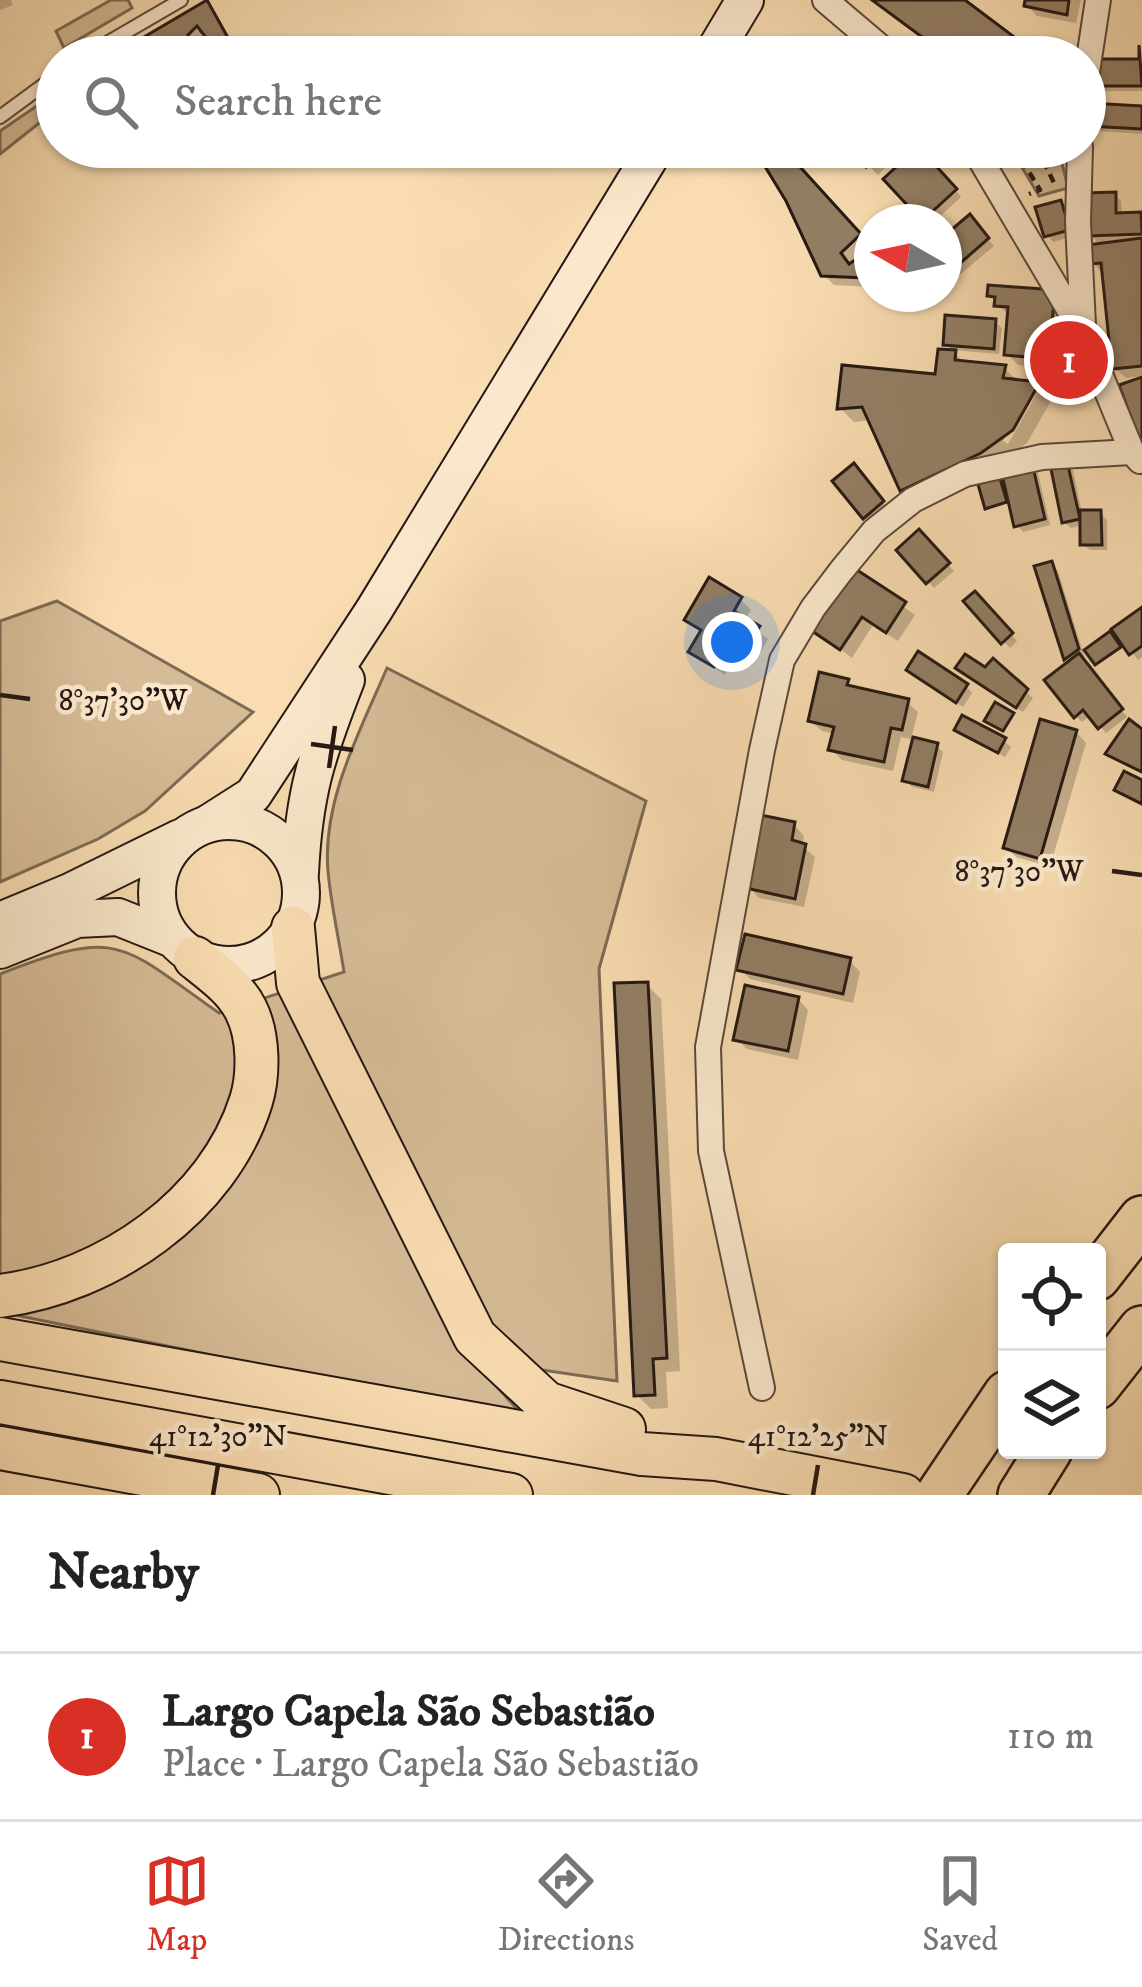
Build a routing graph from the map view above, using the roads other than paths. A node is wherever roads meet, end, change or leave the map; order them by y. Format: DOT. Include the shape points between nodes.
graph roads {
  1 [pos="181,0"];
  2 [pos="745,0"];
  3 [pos="825,0"];
  4 [pos="1097,0"];
  5 [pos="119,36"];
  6 [pos="723,36"];
  7 [pos="867,36"];
  8 [pos="1092,36"];
  9 [pos="36,90"];
  10 [pos="0,117"];
  11 [pos="643,168"];
  12 [pos="986,168"];
  13 [pos="1079,168"];
  14 [pos="1083,333"];
  15 [pos="1137,457"];
  16 [pos="374,610"];
  17 [pos="196,830"];
  18 [pos="300,873"];
  19 [pos="0,920"];
  20 [pos="293,928"];
  21 [pos="184,948"];
  22 [pos="0,950"];
  23 [pos="1142,1219"];
  24 [pos="1106,1265"];
  25 [pos="0,1296"];
  26 [pos="1142,1329"];
  27 [pos="0,1339"];
  28 [pos="1106,1375"];
  29 [pos="762,1388"];
  30 [pos="0,1402"];
  31 [pos="998,1406"];
  32 [pos="0,1448"];
  33 [pos="1044,1459"];
  34 [pos="716,1460"];
  35 [pos="258,1495"];
  36 [pos="511,1495"];
  37 [pos="903,1495"];
  38 [pos="939,1495"];
  39 [pos="1022,1495"];
  1 -- 5 [label="lane"];
  2 -- 6 [label="main road"];
  3 -- 7 [label="street"];
  4 -- 8 [label="street"];
  9 -- 10 [label="lane"];
  11 -- 16 [label="main road"];
  12 -- 14 [label="street"];
  13 -- 14 [label="street"];
  14 -- 15 [label="street"];
  15 -- 29 [label="street" via="1042,457 964,474 913,500 841,571 782,660 709,1047 712,1151"];
  16 -- 17 [label="main road" via="253,795"];
  16 -- 18 [label="main road" via="313,764"];
  17 -- 18 [label="main road" via="237,820 264,829 286,846"];
  17 -- 19 [label="main road"];
  17 -- 21 [label="main road" via="166,858 157,885 159,914"];
  18 -- 20 [label="main road"];
  20 -- 21 [label="main road" via="250,963 221,966"];
  20 -- 34 [label="highway" via="298,983 475,1337 546,1403"];
  21 -- 22 [label="main road" via="118,917 77,919"];
  21 -- 25 [label="highway" via="231,987 248,1013 256,1084 237,1142 212,1180 136,1243 48,1285"];
  23 -- 24 [label="highway"];
  26 -- 28 [label="highway"];
  27 -- 34 [label="highway" via="642,1454"];
  30 -- 36 [label="highway"];
  31 -- 38 [label="highway"];
  32 -- 35 [label="highway"];
  33 -- 39 [label="highway"];
  34 -- 37 [label="highway"];
}
